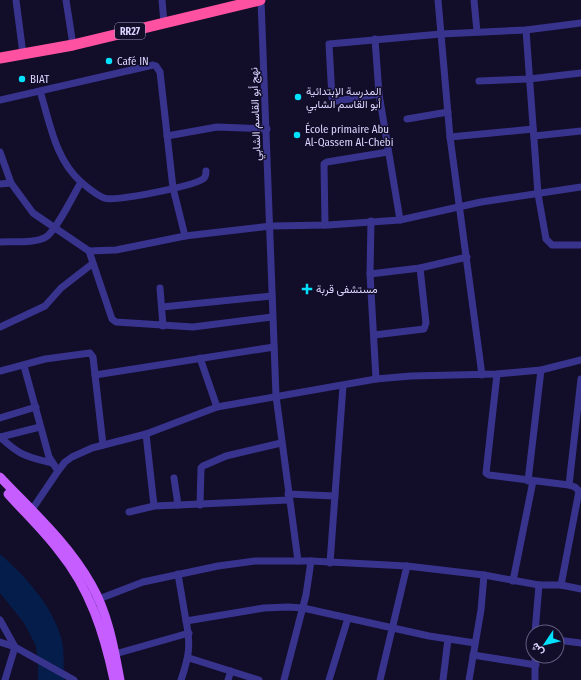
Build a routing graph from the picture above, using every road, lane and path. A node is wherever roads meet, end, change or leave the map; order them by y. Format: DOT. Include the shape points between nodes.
graph roads {
  1 [pos="16,0"];
  2 [pos="66,0"];
  3 [pos="162,0"];
  4 [pos="258,0"];
  5 [pos="438,0"];
  6 [pos="474,0"];
  7 [pos="227,4"];
  8 [pos="164,23"];
  9 [pos="581,23"];
  10 [pos="526,30"];
  11 [pos="477,32"];
  12 [pos="441,34"];
  13 [pos="375,39"];
  14 [pos="73,45"];
  15 [pos="24,54"];
  16 [pos="0,58"];
  17 [pos="581,73"];
  18 [pos="529,79"];
  19 [pos="479,81"];
  20 [pos="40,91"];
  21 [pos="379,94"];
  22 [pos="0,100"];
  23 [pos="448,112"];
  24 [pos="407,120"];
  25 [pos="267,129"];
  26 [pos="581,131"];
  27 [pos="534,133"];
  28 [pos="167,136"];
  29 [pos="450,137"];
  30 [pos="0,152"];
  31 [pos="388,152"];
  32 [pos="206,171"];
  33 [pos="81,182"];
  34 [pos="11,183"];
  35 [pos="0,184"];
  36 [pos="581,187"];
  37 [pos="173,188"];
  38 [pos="538,194"];
  39 [pos="458,206"];
  40 [pos="400,220"];
  41 [pos="371,221"];
  42 [pos="325,225"];
  43 [pos="271,226"];
  44 [pos="54,229"];
  45 [pos="185,236"];
  46 [pos="0,242"];
  47 [pos="581,245"];
  48 [pos="89,251"];
  49 [pos="467,257"];
  50 [pos="92,264"];
  51 [pos="420,268"];
  52 [pos="370,274"];
  53 [pos="160,288"];
  54 [pos="272,296"];
  55 [pos="162,307"];
  56 [pos="272,317"];
  57 [pos="163,326"];
  58 [pos="0,327"];
  59 [pos="374,335"];
  60 [pos="274,347"];
  61 [pos="200,358"];
  62 [pos="581,360"];
  63 [pos="24,366"];
  64 [pos="0,370"];
  65 [pos="541,370"];
  66 [pos="497,374"];
  67 [pos="95,375"];
  68 [pos="482,375"];
  69 [pos="376,379"];
  70 [pos="581,379"];
  71 [pos="343,386"];
  72 [pos="276,396"];
  73 [pos="36,407"];
  74 [pos="217,407"];
  75 [pos="0,418"];
  76 [pos="40,427"];
  77 [pos="146,434"];
  78 [pos="0,437"];
  79 [pos="281,443"];
  80 [pos="103,445"];
  81 [pos="52,463"];
  82 [pos="58,471"];
  83 [pos="0,478"];
  84 [pos="174,478"];
  85 [pos="531,481"];
  86 [pos="0,485"];
  87 [pos="569,485"];
  88 [pos="335,496"];
  89 [pos="288,497"];
  90 [pos="178,505"];
  91 [pos="200,505"];
  92 [pos="154,506"];
  93 [pos="129,512"];
  94 [pos="30,513"];
  95 [pos="298,561"];
  96 [pos="311,562"];
  97 [pos="330,563"];
  98 [pos="407,566"];
  99 [pos="178,574"];
  100 [pos="484,575"];
  101 [pos="513,581"];
  102 [pos="538,585"];
  103 [pos="561,585"];
  104 [pos="581,589"];
  105 [pos="94,601"];
  106 [pos="303,608"];
  107 [pos="348,618"];
  108 [pos="0,620"];
  109 [pos="186,621"];
  110 [pos="536,624"];
  111 [pos="391,627"];
  112 [pos="189,633"];
  113 [pos="448,639"];
  114 [pos="565,641"];
  115 [pos="0,642"];
  116 [pos="475,643"];
  117 [pos="581,643"];
  118 [pos="15,647"];
  119 [pos="115,654"];
  120 [pos="473,655"];
  121 [pos="189,658"];
  122 [pos="525,662"];
  123 [pos="536,664"];
  124 [pos="231,671"];
  125 [pos="73,679"];
  126 [pos="4,680"];
  127 [pos="114,680"];
  128 [pos="120,680"];
  129 [pos="181,680"];
  130 [pos="228,680"];
  131 [pos="259,680"];
  132 [pos="284,680"];
  133 [pos="329,680"];
  134 [pos="380,680"];
  135 [pos="443,680"];
  136 [pos="469,680"];
  137 [pos="535,680"];
  1 -- 15 [label="street"];
  2 -- 14 [label="street"];
  3 -- 8 [label="street"];
  4 -- 7 [label="highway, RR27"];
  4 -- 25 [label="street, نهج أبو القاسم الشابي"];
  5 -- 12 [label="street"];
  6 -- 11 [label="street"];
  7 -- 8 [label="highway, RR27"];
  8 -- 14 [label="highway, RR27"];
  9 -- 10 [label="street"];
  10 -- 11 [label="street"];
  10 -- 18 [label="street"];
  11 -- 12 [label="street"];
  12 -- 13 [label="street"];
  12 -- 23 [label="street"];
  13 -- 21 [label="street"];
  13 -- 21 [label="street" via="329,44 330,94 337,101"];
  14 -- 15 [label="highway, RR27"];
  15 -- 16 [label="highway, RR27"];
  17 -- 18 [label="street"];
  18 -- 19 [label="street"];
  18 -- 27 [label="street"];
  20 -- 22 [label="street"];
  20 -- 28 [label="street" via="156,66 160,72"];
  20 -- 33 [label="street" via="63,161"];
  21 -- 31 [label="street"];
  23 -- 24 [label="street"];
  23 -- 29 [label="street"];
  25 -- 28 [label="street" via="217,127"];
  25 -- 43 [label="street, نهج أبو القاسم الشابي"];
  26 -- 27 [label="street"];
  27 -- 29 [label="street"];
  27 -- 38 [label="street"];
  28 -- 37 [label="street"];
  29 -- 39 [label="street"];
  30 -- 34 [label="street"];
  31 -- 40 [label="street"];
  31 -- 42 [label="street" via="324,164"];
  32 -- 37 [label="street" via="203,179"];
  33 -- 37 [label="street" via="104,198 113,199"];
  33 -- 44 [label="street"];
  34 -- 35 [label="street"];
  34 -- 44 [label="street" via="33,213"];
  36 -- 38 [label="street"];
  37 -- 45 [label="street"];
  38 -- 39 [label="street"];
  38 -- 47 [label="street" via="546,241 552,245"];
  39 -- 40 [label="street"];
  39 -- 49 [label="street"];
  40 -- 41 [label="street"];
  41 -- 42 [label="street"];
  41 -- 52 [label="street"];
  42 -- 43 [label="street"];
  43 -- 45 [label="street"];
  43 -- 54 [label="street, نهج أبو القاسم الشابي"];
  44 -- 46 [label="street" via="47,237 38,240"];
  44 -- 48 [label="street"];
  45 -- 48 [label="street" via="128,248"];
  48 -- 50 [label="street"];
  49 -- 51 [label="street"];
  49 -- 68 [label="street"];
  50 -- 57 [label="street" via="114,321"];
  50 -- 58 [label="street" via="61,288 45,306"];
  51 -- 52 [label="street"];
  51 -- 59 [label="street" via="426,324 424,329"];
  52 -- 59 [label="street"];
  53 -- 55 [label="street"];
  54 -- 55 [label="street"];
  54 -- 56 [label="street, نهج أبو القاسم الشابي"];
  55 -- 57 [label="street"];
  56 -- 57 [label="street" via="206,326"];
  56 -- 60 [label="street, نهج أبو القاسم الشابي"];
  59 -- 69 [label="street"];
  60 -- 61 [label="street"];
  60 -- 72 [label="street, نهج أبو القاسم الشابي"];
  61 -- 67 [label="street"];
  61 -- 74 [label="street"];
  62 -- 65 [label="street"];
  63 -- 64 [label="street"];
  63 -- 67 [label="street" via="45,359 90,353 93,357"];
  63 -- 73 [label="street"];
  65 -- 66 [label="street"];
  65 -- 85 [label="street"];
  66 -- 68 [label="street"];
  66 -- 85 [label="street" via="485,471 489,475"];
  67 -- 80 [label="street"];
  68 -- 69 [label="street"];
  69 -- 71 [label="street"];
  70 -- 87 [label="street"];
  71 -- 72 [label="street"];
  71 -- 88 [label="street"];
  72 -- 74 [label="street"];
  72 -- 79 [label="street, نهج أبو القاسم الشابي"];
  73 -- 75 [label="street"];
  73 -- 76 [label="street"];
  74 -- 77 [label="street"];
  76 -- 78 [label="street"];
  76 -- 81 [label="street"];
  77 -- 80 [label="street"];
  77 -- 92 [label="street"];
  78 -- 81 [label="street" via="23,456"];
  79 -- 89 [label="street, نهج أبو القاسم الشابي"];
  79 -- 91 [label="street" via="226,456 203,466"];
  80 -- 82 [label="street" via="72,457"];
  81 -- 82 [label="street"];
  82 -- 94 [label="street"];
  83 -- 94 [label="main road"];
  84 -- 90 [label="street"];
  85 -- 87 [label="street"];
  85 -- 101 [label="street"];
  86 -- 94 [label="main road"];
  87 -- 103 [label="street" via="577,488 579,492"];
  88 -- 89 [label="street"];
  88 -- 97 [label="street"];
  89 -- 91 [label="street"];
  89 -- 95 [label="street, نهج أبو القاسم الشابي"];
  90 -- 91 [label="street"];
  90 -- 92 [label="street"];
  92 -- 93 [label="street"];
  94 -- 105 [label="main road"];
  95 -- 96 [label="street"];
  95 -- 99 [label="street" via="218,566"];
  96 -- 97 [label="street"];
  96 -- 106 [label="street"];
  97 -- 98 [label="street"];
  98 -- 100 [label="street"];
  98 -- 111 [label="street"];
  99 -- 105 [label="street" via="142,582"];
  99 -- 109 [label="street"];
  100 -- 101 [label="street"];
  100 -- 116 [label="street"];
  101 -- 102 [label="street"];
  102 -- 103 [label="street"];
  102 -- 110 [label="street"];
  103 -- 104 [label="street"];
  105 -- 119 [label="main road"];
  105 -- 127 [label="main road"];
  106 -- 107 [label="street"];
  106 -- 109 [label="street" via="264,608"];
  106 -- 132 [label="street"];
  107 -- 111 [label="street"];
  107 -- 133 [label="street"];
  108 -- 118 [label="street"];
  109 -- 112 [label="street"];
  111 -- 113 [label="street"];
  111 -- 134 [label="street"];
  112 -- 119 [label="street"];
  112 -- 121 [label="street"];
  113 -- 116 [label="street"];
  113 -- 135 [label="street"];
  114 -- 117 [label="street"];
  115 -- 118 [label="street"];
  116 -- 120 [label="street"];
  118 -- 125 [label="street"];
  118 -- 126 [label="street"];
  119 -- 128 [label="main road"];
  120 -- 122 [label="street"];
  120 -- 136 [label="street"];
  121 -- 124 [label="street"];
  121 -- 129 [label="street"];
  123 -- 137 [label="street"];
  124 -- 130 [label="street"];
  124 -- 131 [label="street"];
}
